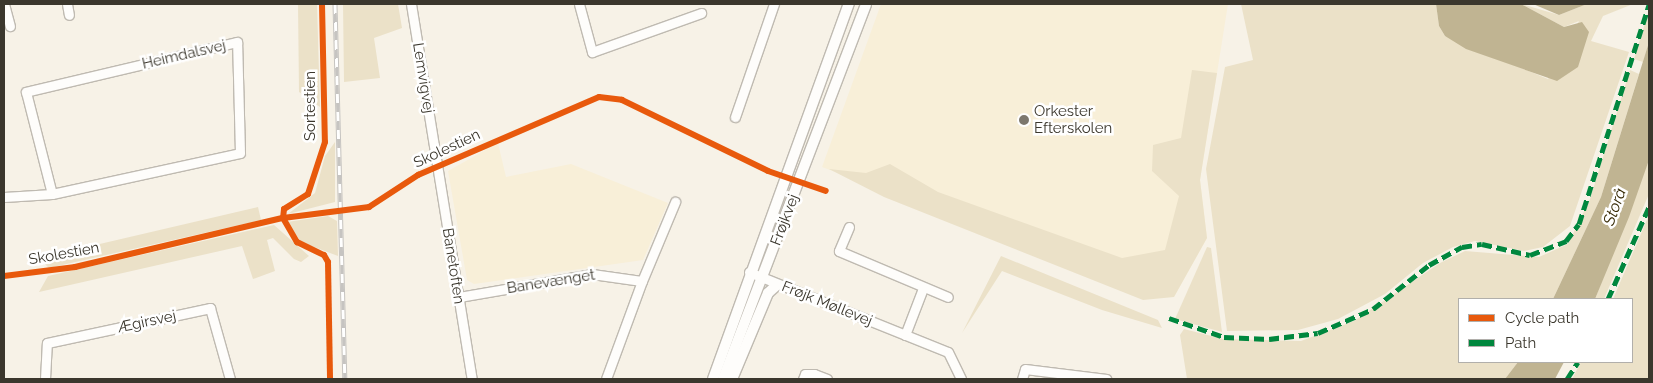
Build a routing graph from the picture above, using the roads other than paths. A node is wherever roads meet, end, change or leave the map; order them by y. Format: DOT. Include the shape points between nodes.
graph roads {
  1 [pos="4,4"];
  2 [pos="67,4"];
  3 [pos="411,4"];
  4 [pos="579,4"];
  5 [pos="774,4"];
  6 [pos="849,4"];
  7 [pos="866,4"];
  8 [pos="701,13"];
  9 [pos="69,14"];
  10 [pos="10,26"];
  11 [pos="735,117"];
  12 [pos="435,152"];
  13 [pos="52,194"];
  14 [pos="4,197"];
  15 [pos="675,202"];
  16 [pos="848,228"];
  17 [pos="748,272"];
  18 [pos="762,278"];
  19 [pos="642,281"];
  20 [pos="777,285"];
  21 [pos="923,288"];
  22 [pos="459,297"];
  23 [pos="948,297"];
  24 [pos="905,336"];
  25 [pos="45,379"];
  26 [pos="230,379"];
  27 [pos="472,379"];
  28 [pos="606,379"];
  29 [pos="713,379"];
  30 [pos="723,379"];
  31 [pos="732,379"];
  32 [pos="803,379"];
  33 [pos="827,379"];
  34 [pos="961,379"];
  35 [pos="1022,379"];
  36 [pos="1106,379"];
  1 -- 10 [label="street"];
  2 -- 9 [label="street"];
  3 -- 12 [label="street, Lemvigvej"];
  4 -- 8 [label="street" via="592,52"];
  5 -- 11 [label="street"];
  6 -- 17 [label="street, Frøjkvej"];
  7 -- 18 [label="street, Frøjkvej"];
  12 -- 22 [label="street, Banetoften"];
  13 -- 13 [label="street, Heimdalsvej" via="240,153 236,42 26,92"];
  13 -- 14 [label="street, Heimdalsvej"];
  15 -- 19 [label="street"];
  16 -- 21 [label="street" via="839,251"];
  17 -- 18 [label="street, Frøjk Møllevej"];
  17 -- 29 [label="street, Frøjkvej"];
  18 -- 20 [label="street, Frøjk Møllevej"];
  18 -- 30 [label="street, Frøjkvej"];
  19 -- 22 [label="street, Banevænget" via="592,274"];
  19 -- 28 [label="street"];
  20 -- 24 [label="street, Frøjk Møllevej"];
  20 -- 31 [label="street" via="768,293"];
  21 -- 23 [label="street"];
  21 -- 24 [label="street"];
  22 -- 27 [label="street, Banetoften"];
  24 -- 34 [label="street, Frøjk Møllevej" via="948,352"];
  25 -- 26 [label="street, Ægirsvej" via="47,343 210,308"];
  32 -- 33 [label="street" via="805,374"];
  35 -- 36 [label="street" via="1025,369"];
}
